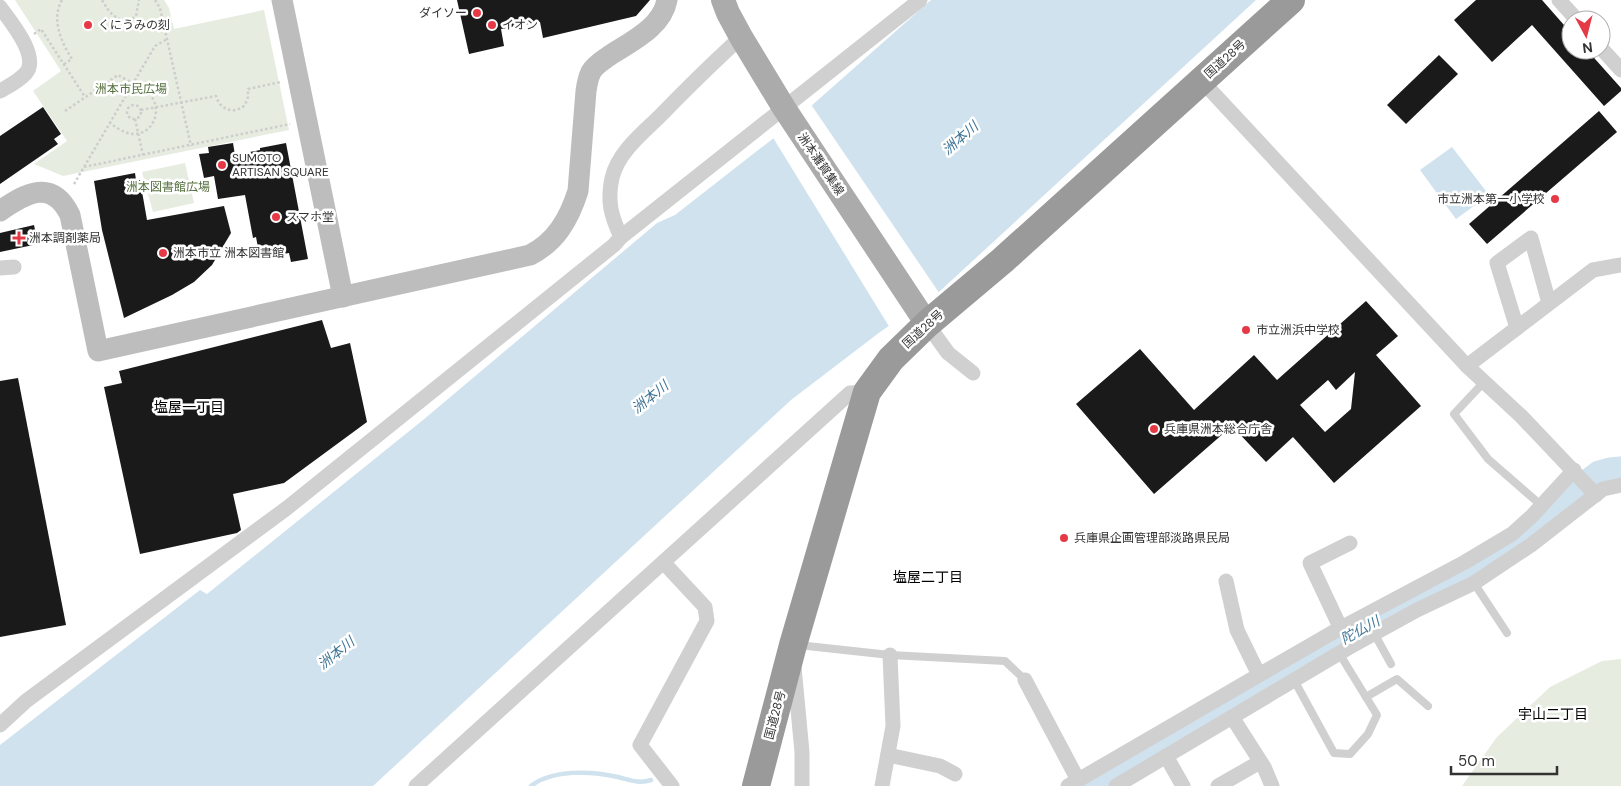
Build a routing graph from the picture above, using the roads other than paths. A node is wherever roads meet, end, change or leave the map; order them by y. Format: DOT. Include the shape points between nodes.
graph roads {
  1 [pos="282,0"];
  2 [pos="667,0"];
  3 [pos="722,0"];
  4 [pos="920,0"];
  5 [pos="1291,0"];
  6 [pos="1559,0"];
  7 [pos="0,7"];
  8 [pos="1568,10"];
  9 [pos="741,37"];
  10 [pos="1611,59"];
  11 [pos="1621,70"];
  12 [pos="1201,80"];
  13 [pos="0,92"];
  14 [pos="784,108"];
  15 [pos="0,210"];
  16 [pos="621,237"];
  17 [pos="1621,265"];
  18 [pos="343,297"];
  19 [pos="1549,303"];
  20 [pos="923,318"];
  21 [pos="1517,328"];
  22 [pos="1467,366"];
  23 [pos="973,373"];
  24 [pos="1484,382"];
  25 [pos="867,392"];
  26 [pos="1574,470"];
  27 [pos="1621,485"];
  28 [pos="1596,495"];
  29 [pos="1542,506"];
  30 [pos="1350,542"];
  31 [pos="664,563"];
  32 [pos="1226,581"];
  33 [pos="1474,583"];
  34 [pos="1340,629"];
  35 [pos="1507,632"];
  36 [pos="1374,633"];
  37 [pos="793,647"];
  38 [pos="1338,653"];
  39 [pos="890,655"];
  40 [pos="1391,664"];
  41 [pos="1259,675"];
  42 [pos="1025,680"];
  43 [pos="1294,680"];
  44 [pos="1366,697"];
  45 [pos="1428,706"];
  46 [pos="1232,717"];
  47 [pos="3,718"];
  48 [pos="1132,749"];
  49 [pos="888,755"];
  50 [pos="1166,756"];
  51 [pos="1260,762"];
  52 [pos="1143,768"];
  53 [pos="955,774"];
  54 [pos="1073,783"];
  55 [pos="416,786"];
  56 [pos="672,786"];
  57 [pos="756,786"];
  58 [pos="802,786"];
  59 [pos="882,786"];
  60 [pos="1116,786"];
  61 [pos="1183,786"];
  62 [pos="1218,786"];
  63 [pos="1272,786"];
  1 -- 18 [label="street"];
  2 -- 18 [label="street" via="657,22 649,30 597,64 591,72 587,81 578,191 571,211 544,248 514,259"];
  3 -- 9 [label="main road, 洲本灘賀集線"];
  4 -- 14 [label="street"];
  5 -- 12 [label="highway, 国道28号"];
  6 -- 8 [label="street"];
  7 -- 13 [label="street" via="26,47 30,60 26,73"];
  9 -- 14 [label="main road, 洲本灘賀集線"];
  9 -- 16 [label="street" via="629,147 619,161 612,177 609,204"];
  10 -- 11 [label="street"];
  12 -- 20 [label="highway, 国道28号" via="1003,260"];
  12 -- 22 [label="street"];
  14 -- 16 [label="street"];
  14 -- 20 [label="main road, 洲本灘賀集線"];
  15 -- 18 [label="street" via="20,197 37,192 54,195 63,202 70,215 98,351"];
  16 -- 47 [label="street" via="287,508"];
  17 -- 19 [label="street" via="1593,270"];
  19 -- 21 [label="street"];
  19 -- 21 [label="street" via="1530,238 1497,263"];
  20 -- 23 [label="street" via="948,353"];
  20 -- 25 [label="highway, 国道28号"];
  21 -- 22 [label="street"];
  22 -- 24 [label="street"];
  24 -- 26 [label="street"];
  24 -- 29 [label="lane" via="1454,414 1488,459"];
  25 -- 31 [label="street" via="850,393"];
  25 -- 37 [label="highway, 国道28号"];
  26 -- 28 [label="street"];
  26 -- 29 [label="street"];
  27 -- 28 [label="street" via="1603,489"];
  28 -- 33 [label="street" via="1531,545"];
  29 -- 34 [label="street" via="1504,539"];
  30 -- 34 [label="street" via="1310,563"];
  31 -- 55 [label="street"];
  31 -- 56 [label="street" via="705,607 708,621 640,745"];
  32 -- 41 [label="street" via="1237,630"];
  33 -- 35 [label="lane"];
  33 -- 36 [label="street"];
  34 -- 41 [label="street"];
  36 -- 38 [label="street"];
  36 -- 40 [label="lane"];
  37 -- 39 [label="lane"];
  37 -- 57 [label="highway, 国道28号"];
  37 -- 58 [label="street"];
  38 -- 43 [label="street"];
  38 -- 44 [label="lane"];
  39 -- 42 [label="lane" via="1006,661"];
  39 -- 49 [label="street" via="893,726"];
  41 -- 48 [label="street"];
  42 -- 54 [label="street"];
  43 -- 44 [label="lane" via="1334,753 1350,754 1368,734 1377,714"];
  43 -- 46 [label="street"];
  44 -- 45 [label="lane" via="1396,679"];
  46 -- 50 [label="street"];
  46 -- 51 [label="street"];
  48 -- 52 [label="street"];
  48 -- 54 [label="street"];
  49 -- 53 [label="street" via="940,766"];
  49 -- 59 [label="street"];
  50 -- 52 [label="street"];
  50 -- 61 [label="street"];
  51 -- 62 [label="street"];
  51 -- 63 [label="street"];
  52 -- 60 [label="street"];
}
